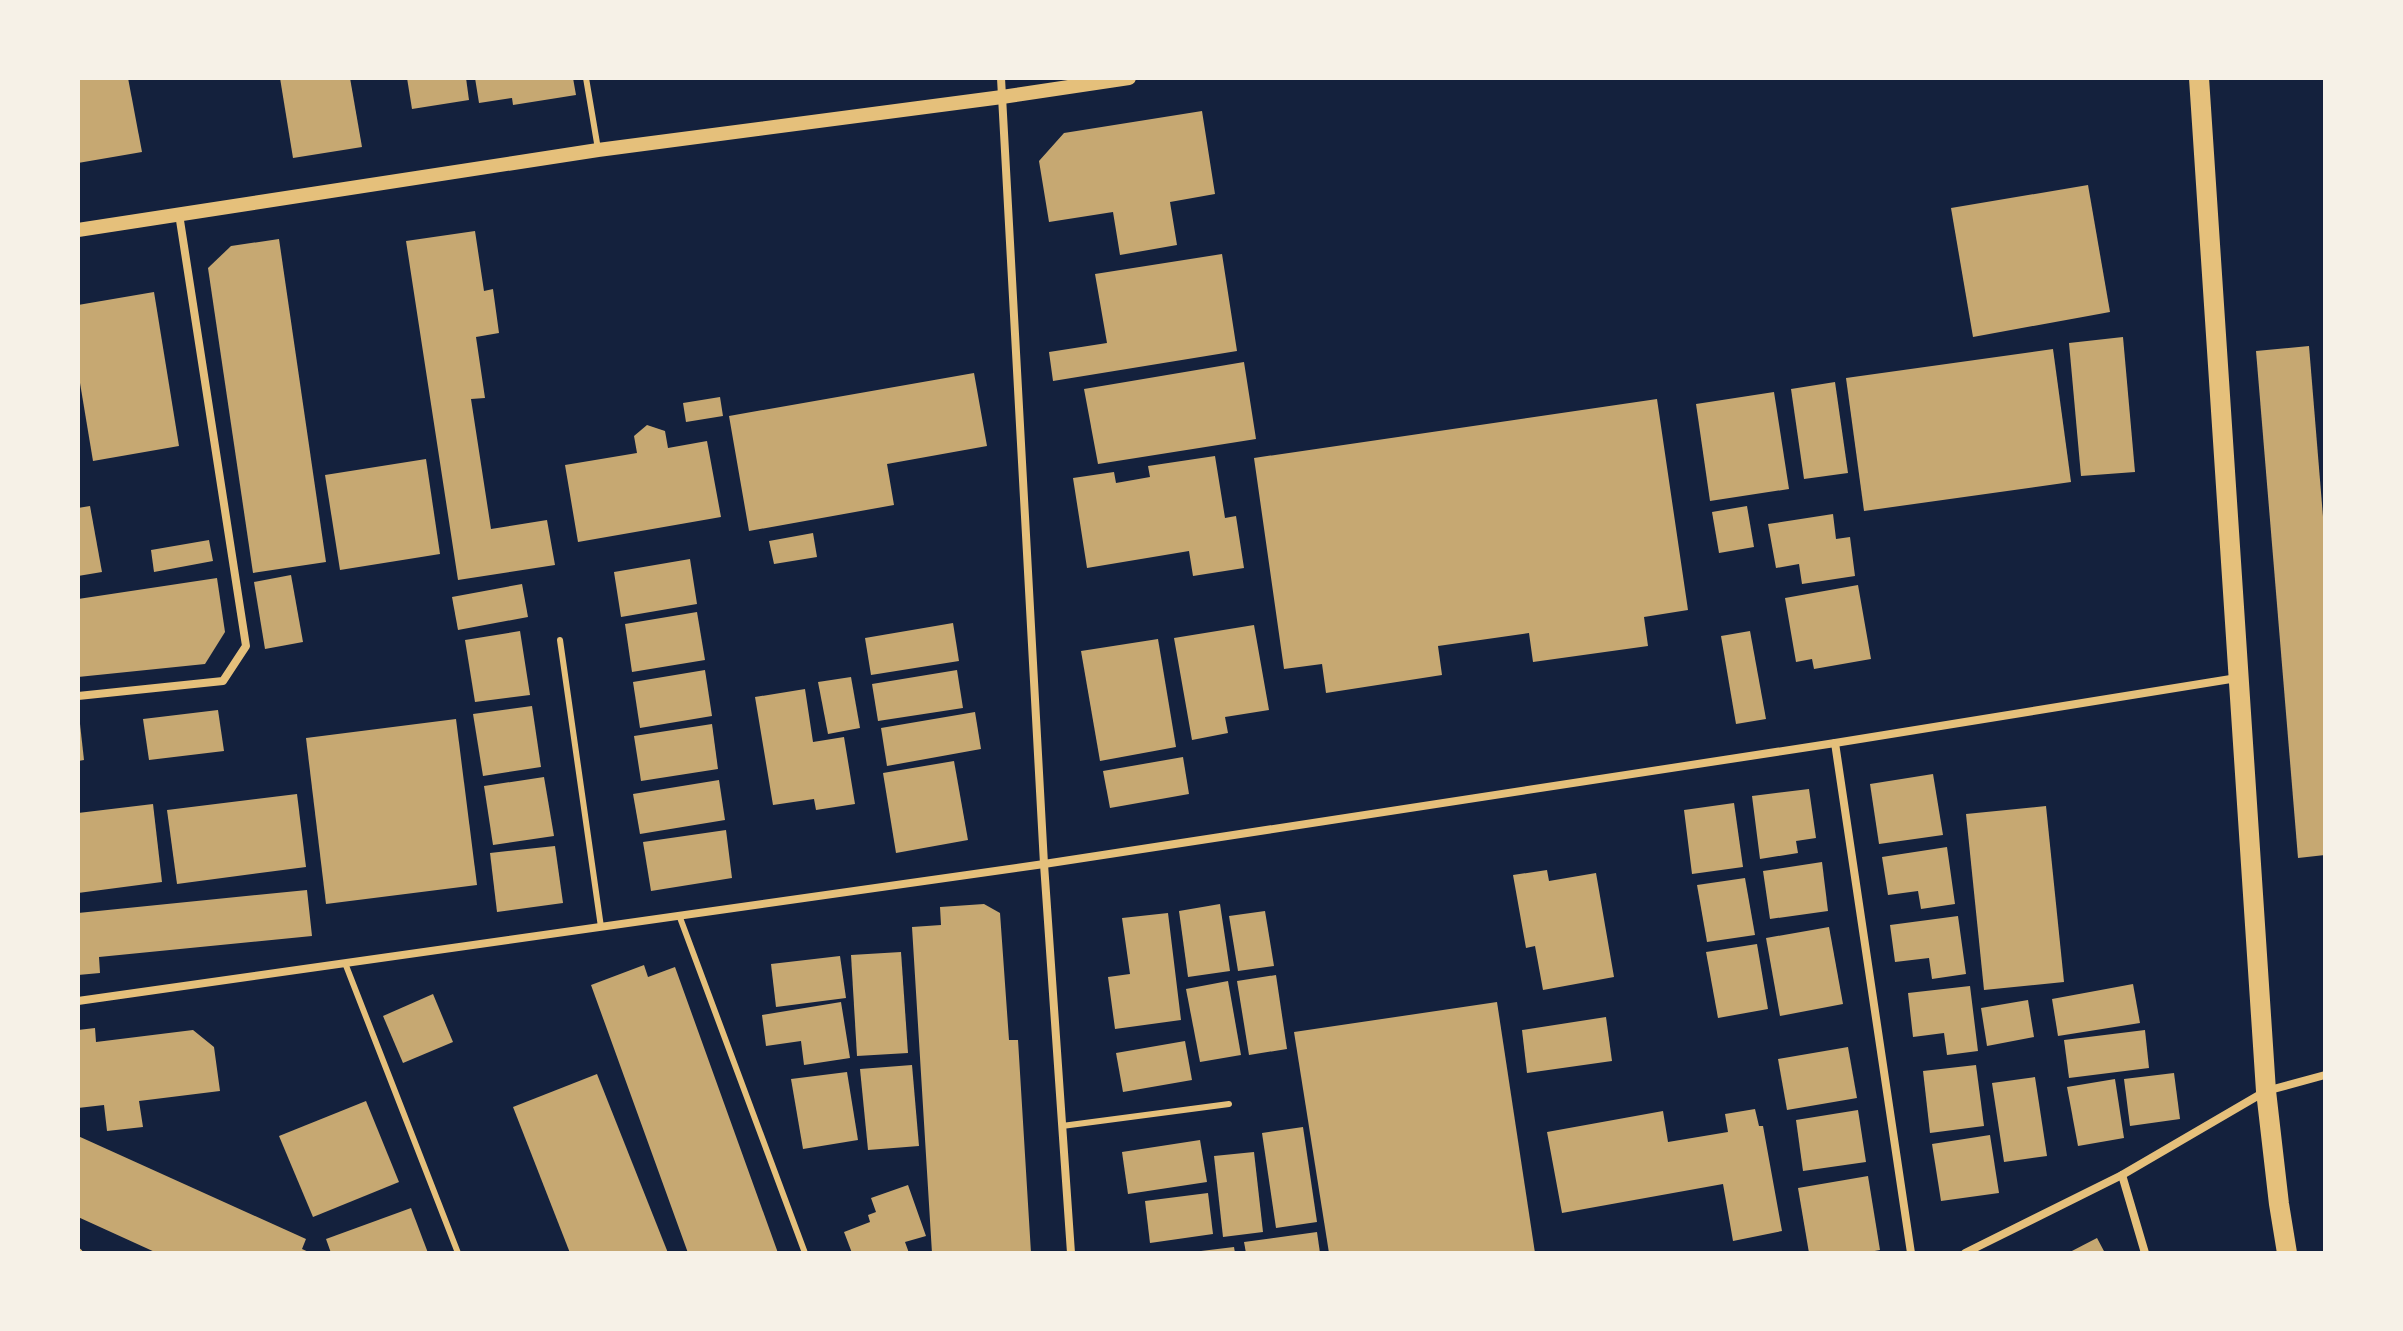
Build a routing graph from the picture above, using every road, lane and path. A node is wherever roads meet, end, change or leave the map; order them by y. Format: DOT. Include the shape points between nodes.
graph roads {
  1 [pos="586,78"];
  2 [pos="1001,78"];
  3 [pos="1129,78"];
  4 [pos="2199,78"];
  5 [pos="1002,97"];
  6 [pos="598,150"];
  7 [pos="179,214"];
  8 [pos="78,230"];
  9 [pos="560,640"];
  10 [pos="2238,678"];
  11 [pos="78,696"];
  12 [pos="1835,743"];
  13 [pos="1044,864"];
  14 [pos="679,915"];
  15 [pos="601,927"];
  16 [pos="345,963"];
  17 [pos="78,1001"];
  18 [pos="2325,1075"];
  19 [pos="2266,1091"];
  20 [pos="1229,1104"];
  21 [pos="1062,1126"];
  22 [pos="2122,1175"];
  23 [pos="458,1253"];
  24 [pos="805,1253"];
  25 [pos="1071,1253"];
  26 [pos="1911,1253"];
  27 [pos="1965,1253"];
  28 [pos="2145,1253"];
  29 [pos="2287,1253"];
  1 -- 6 [label="lane"];
  2 -- 5 [label="street"];
  3 -- 5 [label="street"];
  4 -- 10 [label="main road"];
  5 -- 6 [label="street"];
  5 -- 13 [label="street"];
  6 -- 7 [label="street"];
  7 -- 8 [label="street"];
  7 -- 11 [label="street" via="246,646 223,681"];
  9 -- 15 [label="lane"];
  10 -- 12 [label="street"];
  10 -- 19 [label="main road"];
  12 -- 13 [label="street"];
  12 -- 26 [label="street"];
  13 -- 14 [label="street"];
  13 -- 21 [label="street"];
  14 -- 15 [label="street"];
  14 -- 24 [label="lane"];
  15 -- 16 [label="street"];
  16 -- 17 [label="street"];
  16 -- 23 [label="lane"];
  18 -- 19 [label="street"];
  19 -- 22 [label="street"];
  19 -- 29 [label="main road"];
  20 -- 21 [label="lane"];
  21 -- 25 [label="street"];
  22 -- 27 [label="street"];
  22 -- 28 [label="street"];
}
